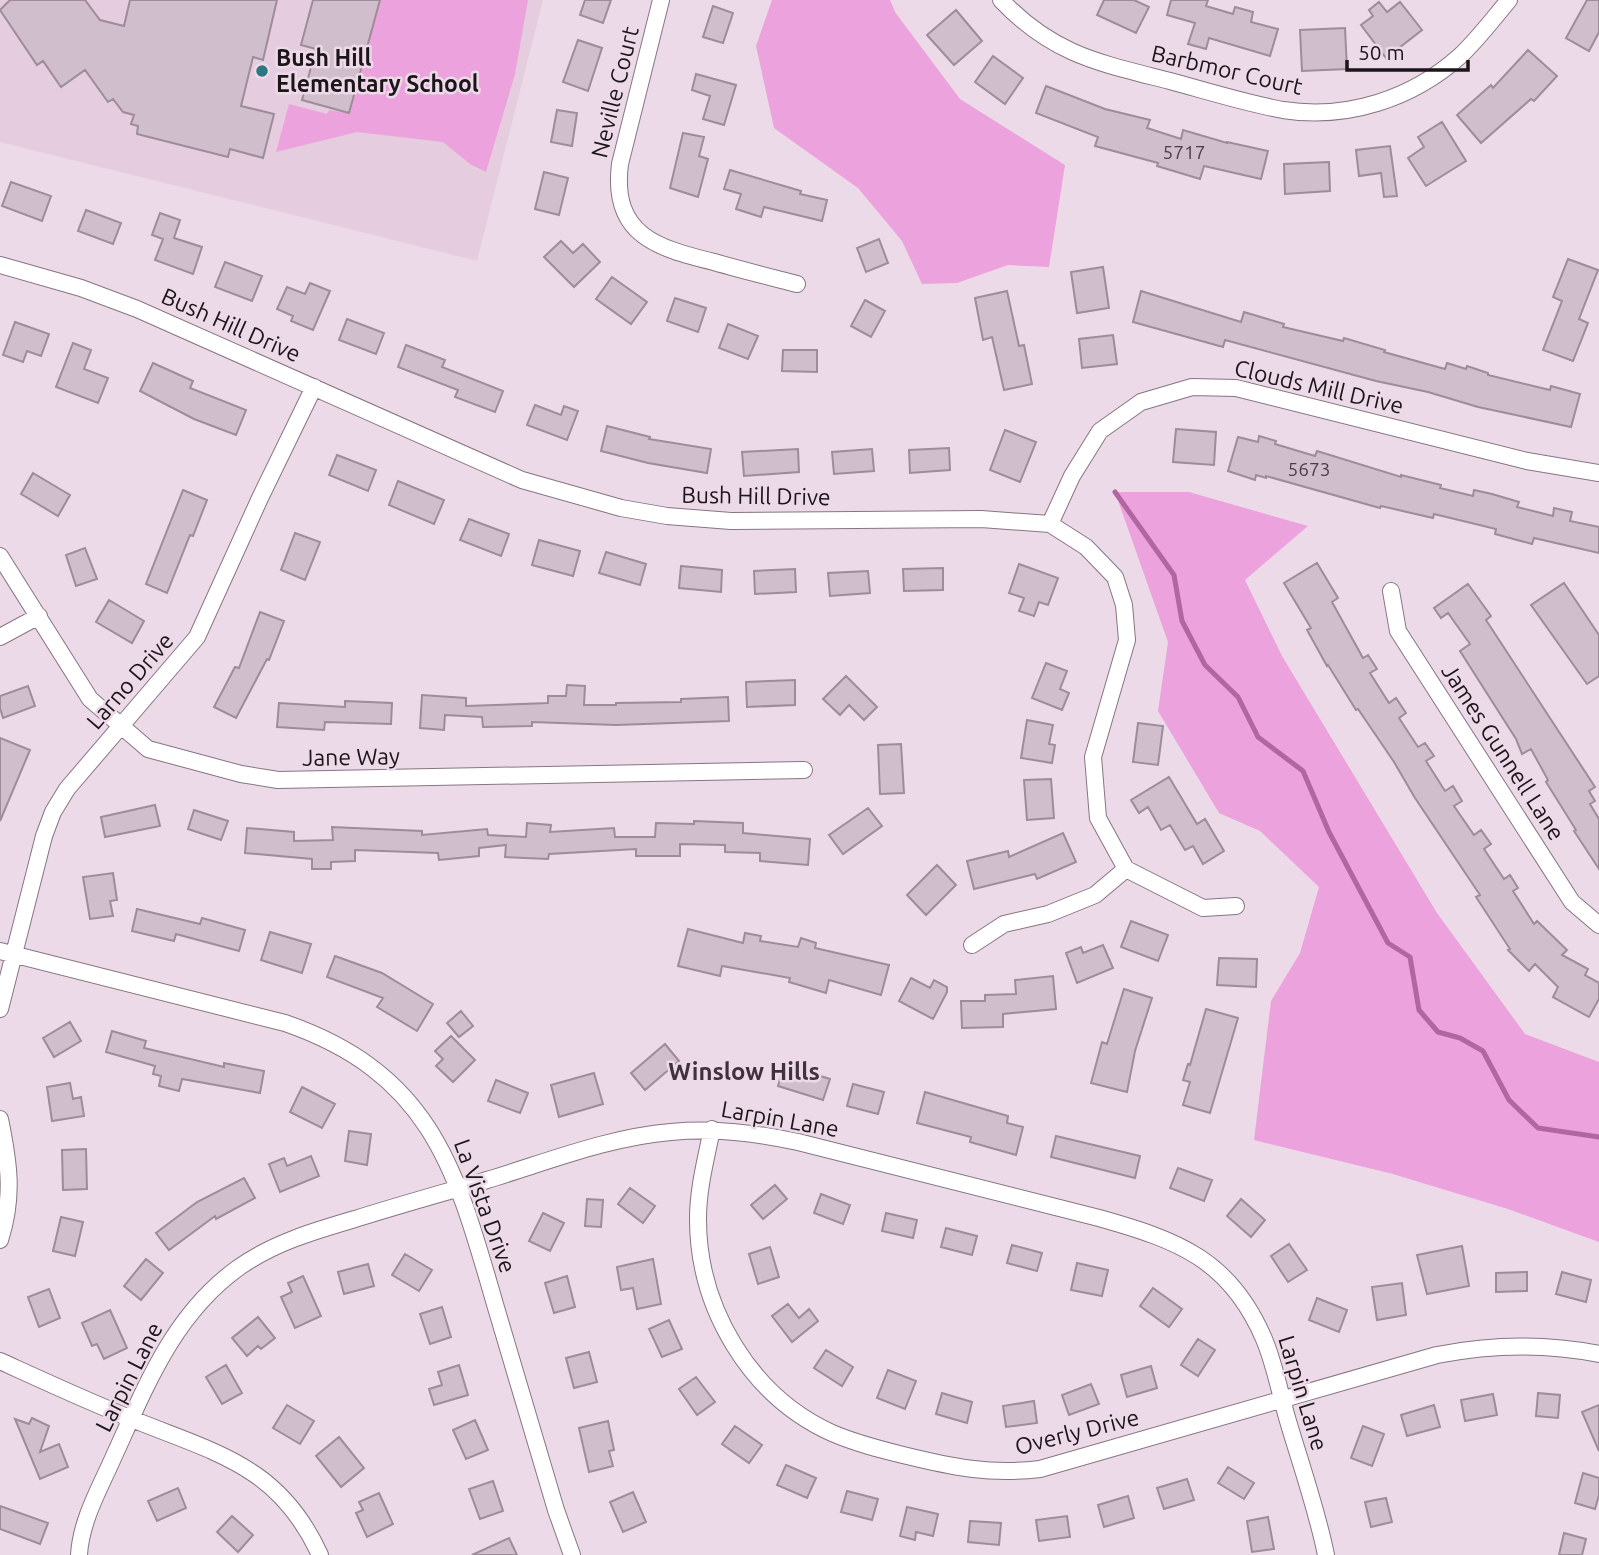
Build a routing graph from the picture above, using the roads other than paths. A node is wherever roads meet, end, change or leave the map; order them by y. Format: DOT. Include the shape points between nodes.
graph roads {
  1 [pos="661,0"];
  2 [pos="1001,0"];
  3 [pos="1509,0"];
  4 [pos="0,264"];
  5 [pos="797,284"];
  6 [pos="314,387"];
  7 [pos="1599,473"];
  8 [pos="1050,524"];
  9 [pos="0,556"];
  10 [pos="1391,591"];
  11 [pos="39,616"];
  12 [pos="0,637"];
  13 [pos="122,727"];
  14 [pos="804,769"];
  15 [pos="1126,869"];
  16 [pos="1236,906"];
  17 [pos="1599,925"];
  18 [pos="972,945"];
  19 [pos="7,953"];
  20 [pos="0,1009"];
  21 [pos="0,1118"];
  22 [pos="712,1129"];
  23 [pos="458,1188"];
  24 [pos="0,1240"];
  25 [pos="1599,1354"];
  26 [pos="0,1361"];
  27 [pos="1282,1401"];
  28 [pos="131,1419"];
  29 [pos="79,1555"];
  30 [pos="320,1555"];
  31 [pos="572,1555"];
  32 [pos="1326,1555"];
  1 -- 5 [label="street, Neville Court" via="620,164 618,184 629,219 643,236 669,251"];
  2 -- 3 [label="street, Barbmor Court" via="1035,32 1076,55 1281,109 1320,112 1382,102 1423,83 1462,54"];
  4 -- 6 [label="street, Bush Hill Drive" via="137,309"];
  6 -- 8 [label="street, Bush Hill Drive" via="522,480 621,508 731,521 981,519"];
  6 -- 13 [label="street, Larno Drive" via="197,637"];
  7 -- 8 [label="street, Clouds Mill Drive" via="1527,460 1236,388 1192,387 1141,402 1100,431"];
  8 -- 15 [label="street, Bush Hill Drive" via="1086,547 1115,576 1125,605 1127,640 1093,757 1098,818"];
  9 -- 11 [label="street, Jane Way"];
  10 -- 17 [label="street, James Gunnell Lane" via="1398,631 1572,902"];
  11 -- 12 [label="street"];
  11 -- 13 [label="street, Jane Way" via="90,699"];
  13 -- 14 [label="street, Jane Way" via="148,749 278,780"];
  13 -- 19 [label="street, Larno Drive" via="52,812"];
  15 -- 16 [label="street" via="1203,908"];
  15 -- 18 [label="street" via="1095,895 1048,914 1004,924"];
  19 -- 20 [label="street, Larno Drive"];
  19 -- 23 [label="street, La Vista Drive" via="285,1023 335,1043 378,1072 416,1110 442,1149"];
  21 -- 24 [label="street" via="10,1185"];
  22 -- 23 [label="street, Larpin Lane" via="623,1140"];
  22 -- 27 [label="street, Larpin Lane" via="798,1142 1171,1240 1213,1267 1243,1300 1265,1341"];
  22 -- 27 [label="street, Overly Drive" via="698,1220 702,1267 714,1305 735,1346 763,1382 794,1410 833,1433 954,1468 1017,1472 1064,1464"];
  23 -- 28 [label="street, Larpin Lane" via="304,1234 240,1267 207,1295 177,1330"];
  23 -- 31 [label="street, La Vista Drive"];
  25 -- 27 [label="street, Overly Drive" via="1531,1344 1468,1349"];
  26 -- 28 [label="street"];
  27 -- 32 [label="street, Larpin Lane"];
  28 -- 29 [label="street, Larpin Lane" via="89,1512"];
  28 -- 30 [label="street" via="216,1452 257,1475 299,1517"];
}
